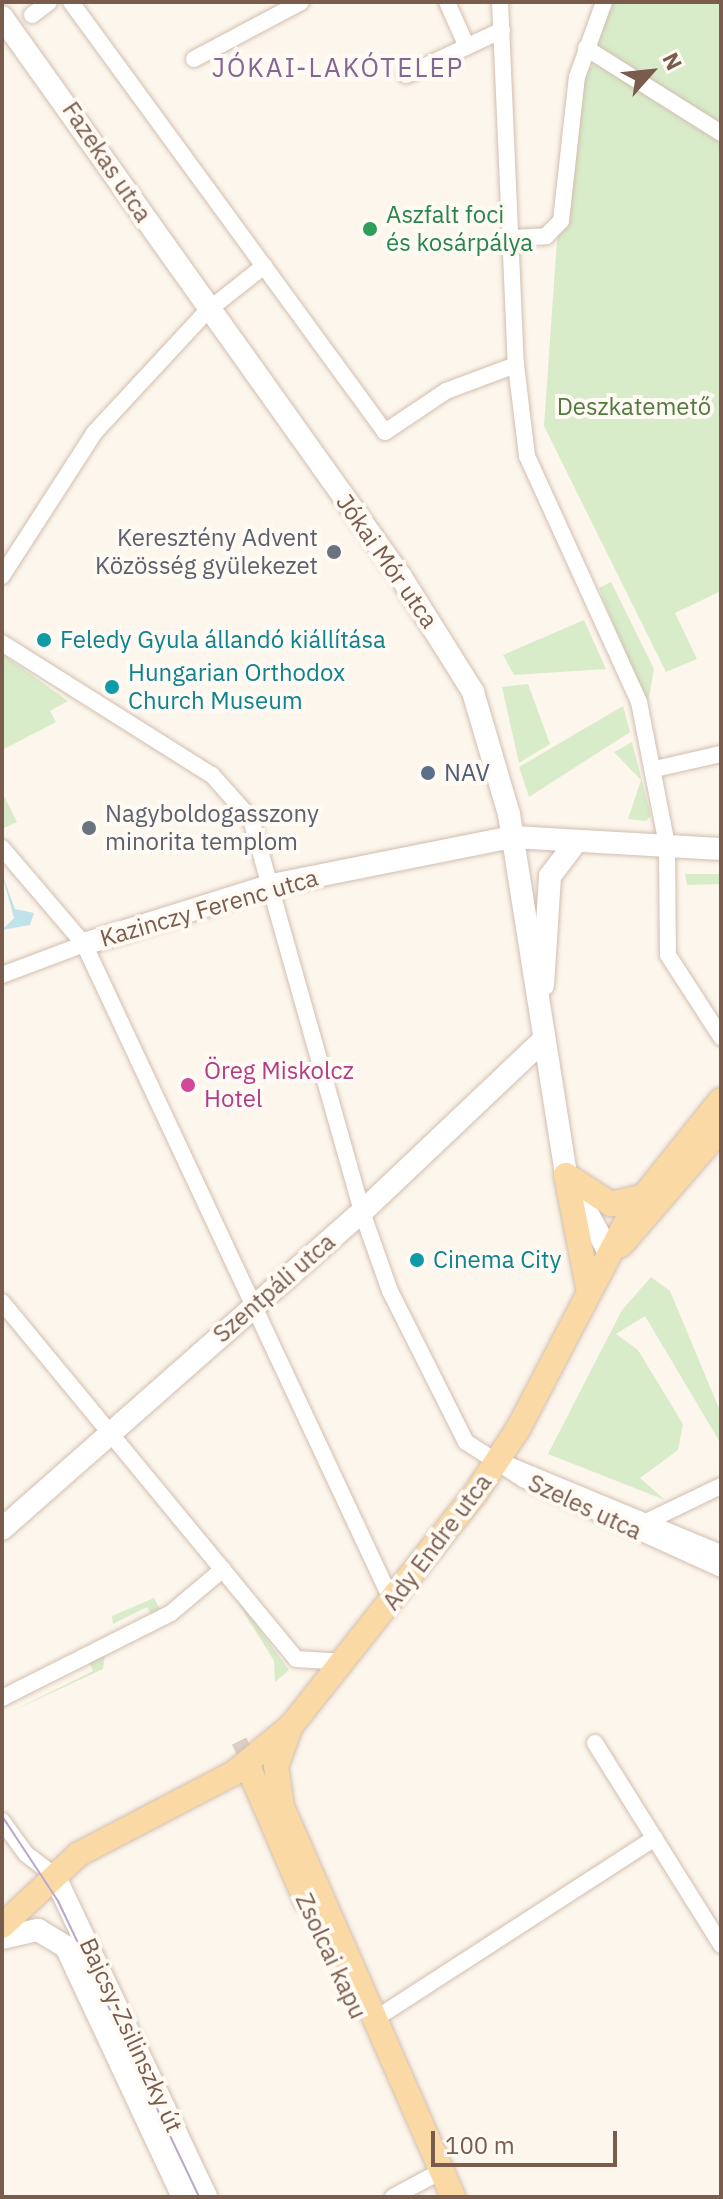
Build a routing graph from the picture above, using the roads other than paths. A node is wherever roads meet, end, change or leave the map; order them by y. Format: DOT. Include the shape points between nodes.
graph roads {
  1 [pos="49,2"];
  2 [pos="71,2"];
  3 [pos="301,2"];
  4 [pos="447,2"];
  5 [pos="500,2"];
  6 [pos="604,2"];
  7 [pos="32,15"];
  8 [pos="2,17"];
  9 [pos="502,30"];
  10 [pos="467,47"];
  11 [pos="586,48"];
  12 [pos="194,59"];
  13 [pos="406,75"];
  14 [pos="721,133"];
  15 [pos="513,238"];
  16 [pos="264,266"];
  17 [pos="207,311"];
  18 [pos="516,365"];
  19 [pos="2,576"];
  20 [pos="2,643"];
  21 [pos="721,754"];
  22 [pos="655,769"];
  23 [pos="513,837"];
  24 [pos="576,842"];
  25 [pos="667,845"];
  26 [pos="2,848"];
  27 [pos="721,849"];
  28 [pos="272,885"];
  29 [pos="84,944"];
  30 [pos="2,975"];
  31 [pos="537,1009"];
  32 [pos="721,1037"];
  33 [pos="541,1042"];
  34 [pos="502,1085"];
  35 [pos="549,1092"];
  36 [pos="721,1100"];
  37 [pos="721,1129"];
  38 [pos="566,1175"];
  39 [pos="641,1197"];
  40 [pos="362,1212"];
  41 [pos="610,1254"];
  42 [pos="589,1292"];
  43 [pos="2,1302"];
  44 [pos="246,1302"];
  45 [pos="109,1436"];
  46 [pos="497,1462"];
  47 [pos="721,1486"];
  48 [pos="643,1526"];
  49 [pos="2,1529"];
  50 [pos="721,1553"];
  51 [pos="223,1569"];
  52 [pos="721,1569"];
  53 [pos="393,1603"];
  54 [pos="346,1662"];
  55 [pos="2,1698"];
  56 [pos="291,1726"];
  57 [pos="595,1743"];
  58 [pos="278,1756"];
  59 [pos="247,1764"];
  60 [pos="282,1807"];
  61 [pos="2,1821"];
  62 [pos="655,1838"];
  63 [pos="54,1875"];
  64 [pos="2,1926"];
  65 [pos="2,1938"];
  66 [pos="721,1945"];
  67 [pos="375,2019"];
  68 [pos="432,2176"];
  69 [pos="183,2197"];
  70 [pos="206,2197"];
  71 [pos="393,2197"];
  72 [pos="446,2197"];
  73 [pos="453,2197"];
  1 -- 7 [label="street"];
  2 -- 16 [label="street"];
  3 -- 12 [label="street"];
  4 -- 10 [label="street"];
  5 -- 9 [label="street"];
  6 -- 11 [label="street"];
  8 -- 17 [label="street, Fazekas utca"];
  9 -- 10 [label="street"];
  9 -- 15 [label="street"];
  10 -- 13 [label="street"];
  11 -- 14 [label="street"];
  11 -- 15 [label="street" via="561,221 546,236"];
  15 -- 18 [label="street"];
  16 -- 17 [label="street"];
  16 -- 18 [label="street" via="385,432 446,391"];
  17 -- 19 [label="street" via="94,433"];
  17 -- 23 [label="street, Jókai Mór utca" via="452,654 489,731"];
  18 -- 22 [label="street" via="527,456 620,648"];
  20 -- 28 [label="street, Szeles utca" via="233,793 251,819"];
  21 -- 22 [label="street"];
  22 -- 25 [label="street"];
  23 -- 24 [label="street, Kazinczy Ferenc utca"];
  23 -- 28 [label="street, Kazinczy Ferenc utca"];
  23 -- 31 [label="street"];
  24 -- 25 [label="street, Kazinczy Ferenc utca"];
  24 -- 31 [label="street" via="550,876"];
  25 -- 27 [label="street, Kazinczy Ferenc utca"];
  25 -- 32 [label="street" via="668,955"];
  26 -- 29 [label="street"];
  28 -- 29 [label="street, Kazinczy Ferenc utca"];
  28 -- 40 [label="street, Szeles utca"];
  29 -- 30 [label="street, Kazinczy Ferenc utca"];
  29 -- 44 [label="street"];
  31 -- 33 [label="street"];
  33 -- 34 [label="street, Szentpáli utca"];
  33 -- 35 [label="street"];
  34 -- 35 [label="street" via="532,1083"];
  34 -- 40 [label="street, Szentpáli utca"];
  35 -- 38 [label="street"];
  36 -- 39 [label="main road, Ady Endre utca"];
  37 -- 41 [label="main road" via="639,1230"];
  38 -- 39 [label="main road" via="611,1204"];
  38 -- 41 [label="street"];
  38 -- 42 [label="main road"];
  39 -- 41 [label="main road, Ady Endre utca"];
  40 -- 44 [label="street, Szentpáli utca"];
  40 -- 46 [label="street, Szeles utca" via="447,1414 474,1451"];
  41 -- 42 [label="main road, Ady Endre utca"];
  42 -- 46 [label="main road, Ady Endre utca"];
  43 -- 45 [label="street"];
  44 -- 45 [label="street, Szentpáli utca"];
  44 -- 53 [label="street"];
  45 -- 49 [label="street, Szentpáli utca"];
  45 -- 51 [label="street" via="155,1480"];
  46 -- 48 [label="street, Szeles utca"];
  46 -- 53 [label="main road, Ady Endre utca"];
  47 -- 48 [label="street"];
  48 -- 50 [label="street, Szeles utca"];
  48 -- 52 [label="street, Szeles utca"];
  51 -- 54 [label="street" via="296,1659"];
  51 -- 55 [label="street" via="171,1613"];
  53 -- 54 [label="main road, Ady Endre utca"];
  54 -- 56 [label="main road, Ady Endre utca"];
  56 -- 58 [label="main road"];
  56 -- 59 [label="main road, Ady Endre utca"];
  57 -- 62 [label="street"];
  58 -- 59 [label="main road, Ady Endre utca"];
  58 -- 60 [label="main road"];
  59 -- 60 [label="main road" via="266,1777"];
  59 -- 63 [label="main road, Ady Endre utca" via="91,1847"];
  59 -- 68 [label="main road, Zsolcai kapu"];
  60 -- 67 [label="main road, Zsolcai kapu"];
  61 -- 63 [label="street" via="26,1854"];
  62 -- 66 [label="street"];
  62 -- 67 [label="street"];
  63 -- 64 [label="main road, Ady Endre utca"];
  63 -- 70 [label="street, Bajcsy-Zsilinszky út"];
  65 -- 69 [label="street, Bajcsy-Zsilinszky út" via="38,1930 66,1947"];
  67 -- 73 [label="main road, Zsolcai kapu"];
  68 -- 71 [label="street"];
  68 -- 72 [label="main road, Zsolcai kapu"];
}
